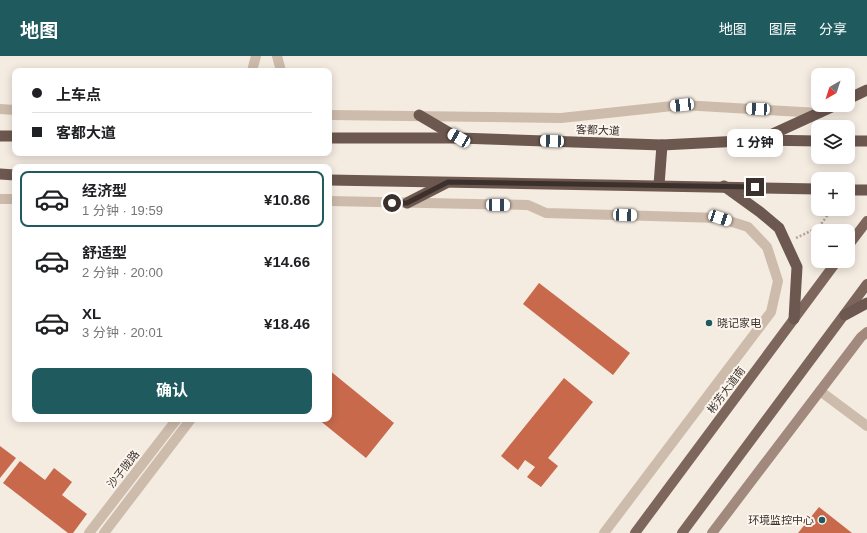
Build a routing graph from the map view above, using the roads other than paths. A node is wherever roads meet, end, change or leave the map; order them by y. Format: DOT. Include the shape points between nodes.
graph roads {
  1 [pos="256,56"];
  2 [pos="277,56"];
  3 [pos="253,68"];
  4 [pos="280,68"];
  5 [pos="867,90"];
  6 [pos="855,96"];
  7 [pos="0,109"];
  8 [pos="12,110"];
  9 [pos="811,112"];
  10 [pos="820,112"];
  11 [pos="332,115"];
  12 [pos="420,115"];
  13 [pos="0,136"];
  14 [pos="12,136"];
  15 [pos="332,138"];
  16 [pos="459,138"];
  17 [pos="761,140"];
  18 [pos="811,140"];
  19 [pos="855,141"];
  20 [pos="867,141"];
  21 [pos="662,145"];
  22 [pos="0,174"];
  23 [pos="12,175"];
  24 [pos="332,180"];
  25 [pos="448,182"];
  26 [pos="659,185"];
  27 [pos="724,186"];
  28 [pos="811,189"];
  29 [pos="855,190"];
  30 [pos="867,190"];
  31 [pos="0,199"];
  32 [pos="12,199"];
  33 [pos="332,201"];
  34 [pos="407,203"];
  35 [pos="867,221"];
  36 [pos="855,237"];
  37 [pos="832,268"];
  38 [pos="867,284"];
  39 [pos="867,304"];
  40 [pos="845,314"];
  41 [pos="794,319"];
  42 [pos="867,332"];
  43 [pos="820,391"];
  44 [pos="175,422"];
  45 [pos="189,422"];
  46 [pos="867,426"];
  47 [pos="89,533"];
  48 [pos="104,533"];
  49 [pos="604,533"];
  50 [pos="634,533"];
  51 [pos="682,533"];
  52 [pos="712,533"];
  1 -- 3 [label="street"];
  2 -- 4 [label="street"];
  5 -- 6 [label="highway"];
  7 -- 8 [label="street"];
  9 -- 12 [label="street" via="682,105 561,118"];
  10 -- 17 [label="highway"];
  11 -- 12 [label="street"];
  12 -- 16 [label="highway"];
  13 -- 14 [label="highway"];
  15 -- 16 [label="highway, 客都大道"];
  16 -- 21 [label="highway, 客都大道"];
  17 -- 18 [label="highway, 客都大道"];
  17 -- 21 [label="highway, 客都大道"];
  19 -- 20 [label="highway"];
  21 -- 26 [label="highway"];
  22 -- 23 [label="highway"];
  24 -- 25 [label="highway"];
  25 -- 26 [label="highway"];
  25 -- 34 [label="highway"];
  26 -- 27 [label="highway"];
  27 -- 28 [label="highway"];
  27 -- 41 [label="highway" via="779,228 797,267"];
  29 -- 30 [label="highway"];
  31 -- 32 [label="street"];
  33 -- 34 [label="street"];
  34 -- 49 [label="street" via="528,205 546,213 720,218 748,227 767,247 778,281 771,312"];
  35 -- 36 [label="main road"];
  37 -- 41 [label="main road, 彬芳大道南"];
  38 -- 40 [label="main road"];
  39 -- 40 [label="highway"];
  40 -- 51 [label="main road"];
  41 -- 50 [label="main road, 彬芳大道南"];
  42 -- 43 [label="main road"];
  43 -- 46 [label="street"];
  43 -- 52 [label="main road"];
  44 -- 47 [label="street, 沙子陇路"];
  45 -- 48 [label="street"];
}
